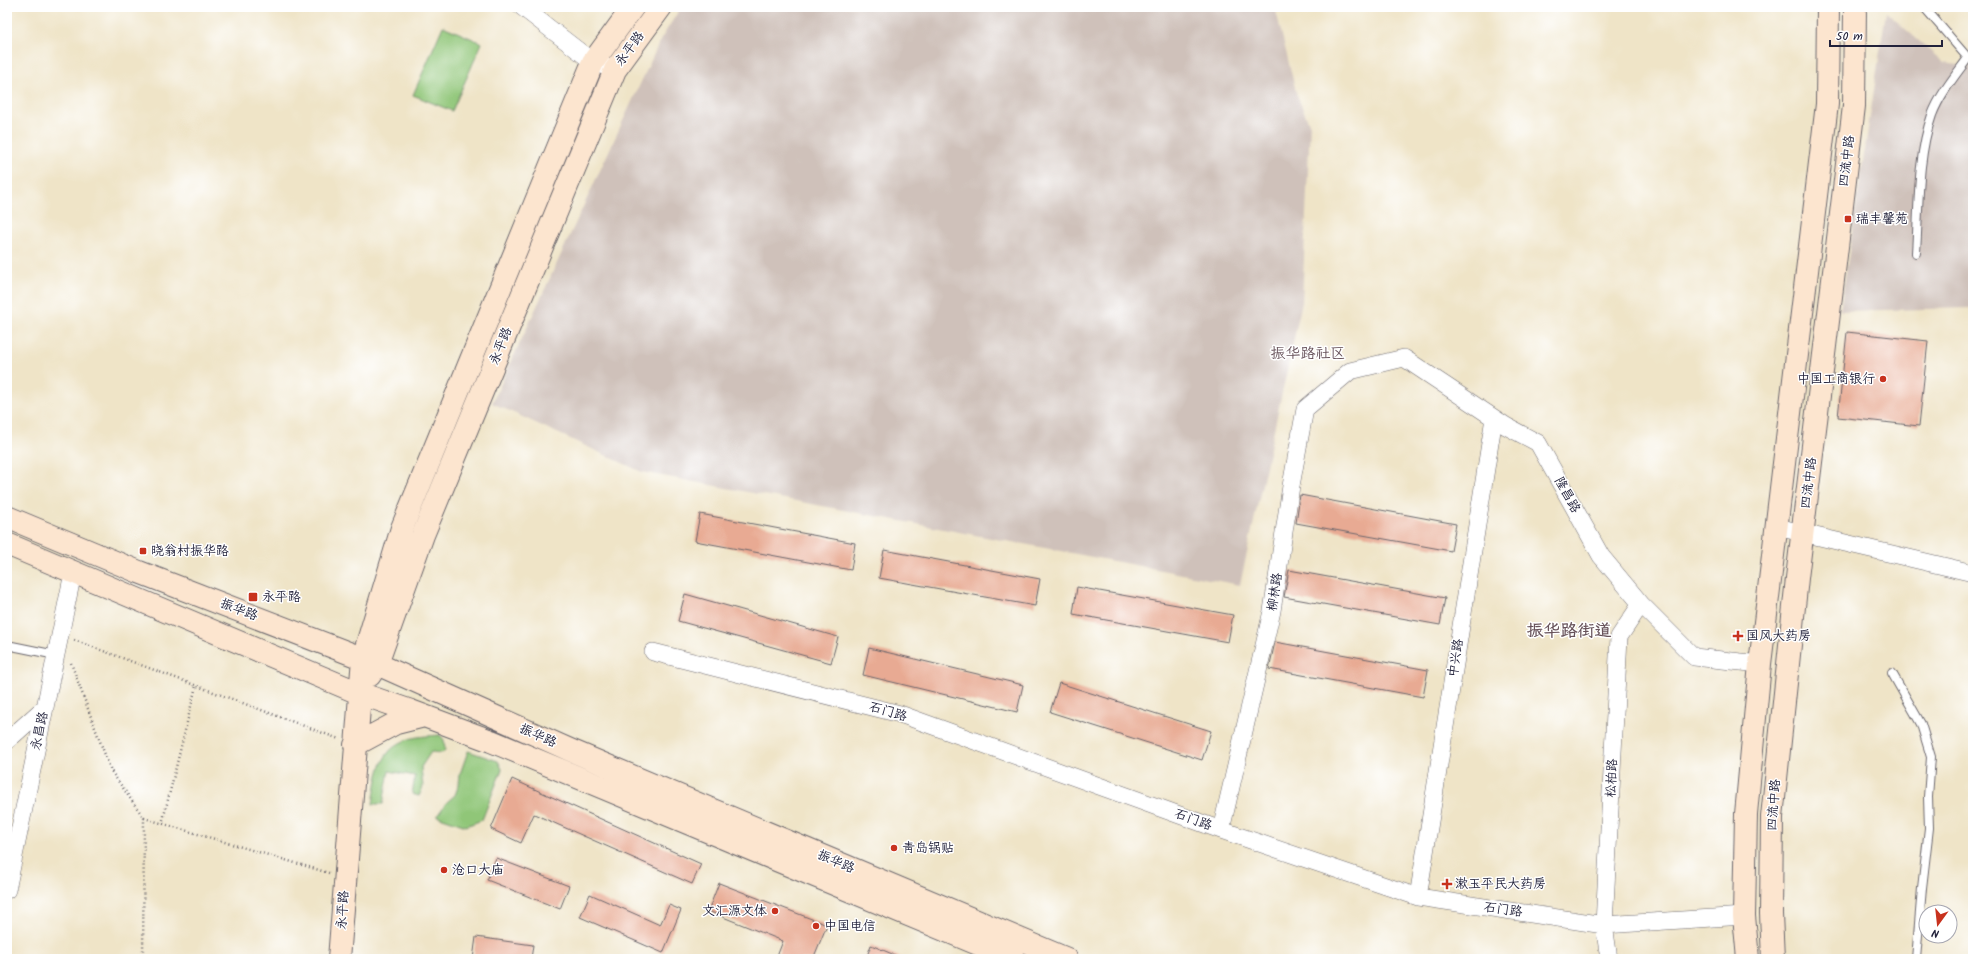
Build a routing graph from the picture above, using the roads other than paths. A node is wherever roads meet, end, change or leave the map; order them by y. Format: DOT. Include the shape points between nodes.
graph roads {
  1 [pos="522,7"];
  2 [pos="634,7"];
  3 [pos="661,7"];
  4 [pos="1828,7"];
  5 [pos="1855,7"];
  6 [pos="1924,7"];
  7 [pos="1970,58"];
  8 [pos="592,62"];
  9 [pos="614,70"];
  10 [pos="1916,253"];
  11 [pos="1350,371"];
  12 [pos="1494,418"];
  13 [pos="7,517"];
  14 [pos="1778,526"];
  15 [pos="1804,532"];
  16 [pos="7,544"];
  17 [pos="73,573"];
  18 [pos="1973,573"];
  19 [pos="1641,604"];
  20 [pos="7,644"];
  21 [pos="653,652"];
  22 [pos="56,655"];
  23 [pos="370,661"];
  24 [pos="1760,664"];
  25 [pos="1892,673"];
  26 [pos="359,693"];
  27 [pos="45,706"];
  28 [pos="424,716"];
  29 [pos="7,741"];
  30 [pos="355,745"];
  31 [pos="1221,830"];
  32 [pos="7,890"];
  33 [pos="1418,897"];
  34 [pos="1744,916"];
  35 [pos="1604,925"];
  36 [pos="1012,953"];
  37 [pos="339,959"];
  38 [pos="1067,959"];
  39 [pos="1609,959"];
  40 [pos="1748,959"];
  41 [pos="1773,959"];
  42 [pos="1916,959"];
  1 -- 8 [label="street"];
  2 -- 8 [label="main road, 永平路"];
  3 -- 9 [label="main road, 永平路"];
  4 -- 14 [label="main road, 四流中路" via="1827,104"];
  5 -- 15 [label="main road, 四流中路" via="1854,106"];
  6 -- 7 [label="lane"];
  7 -- 10 [label="lane" via="1943,93 1932,116 1922,161"];
  8 -- 9 [label="street"];
  8 -- 23 [label="main road, 永平路" via="402,528"];
  9 -- 23 [label="main road, 永平路"];
  11 -- 12 [label="street, 隆昌路" via="1404,358"];
  11 -- 31 [label="street, 柳林路" via="1305,410 1272,611"];
  12 -- 19 [label="street, 隆昌路" via="1538,443 1601,556"];
  12 -- 33 [label="street, 中兴路"];
  13 -- 23 [label="main road, 振华路" via="140,572"];
  14 -- 15 [label="street"];
  14 -- 24 [label="main road, 四流中路"];
  15 -- 18 [label="street"];
  15 -- 41 [label="main road, 四流中路" via="1772,817"];
  16 -- 17 [label="main road, 振华路"];
  17 -- 22 [label="street, 永昌路"];
  17 -- 26 [label="main road, 振华路"];
  19 -- 24 [label="street, 隆昌路" via="1694,657"];
  19 -- 35 [label="street, 松柏路" via="1619,637"];
  20 -- 22 [label="lane"];
  21 -- 31 [label="street, 石门路" via="900,714"];
  22 -- 27 [label="street, 永昌路"];
  23 -- 26 [label="main road, 永平路"];
  23 -- 36 [label="main road, 振华路"];
  24 -- 34 [label="main road, 四流中路" via="1746,814"];
  25 -- 42 [label="lane" via="1921,724 1931,757 1929,828"];
  26 -- 28 [label="main road, 振华路"];
  26 -- 30 [label="main road, 永平路"];
  27 -- 29 [label="street"];
  27 -- 32 [label="street, 永昌路"];
  28 -- 30 [label="main road" via="396,723"];
  28 -- 36 [label="main road, 振华路"];
  30 -- 37 [label="main road, 永平路"];
  31 -- 33 [label="street, 石门路"];
  33 -- 35 [label="street, 石门路"];
  34 -- 35 [label="street, 石门路"];
  34 -- 40 [label="main road, 四流中路"];
  35 -- 39 [label="street, 松柏路"];
  36 -- 38 [label="main road, 振华路"];
}
